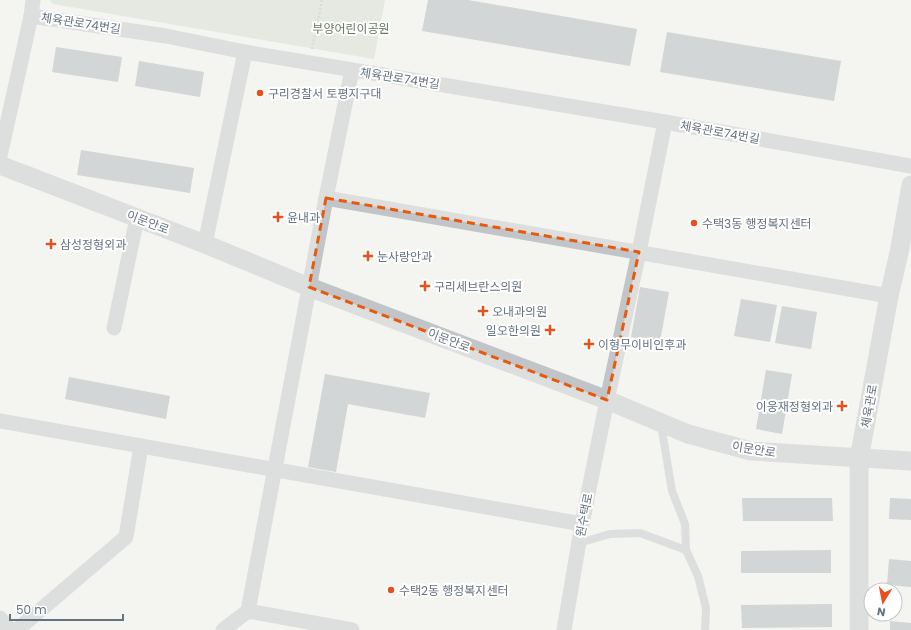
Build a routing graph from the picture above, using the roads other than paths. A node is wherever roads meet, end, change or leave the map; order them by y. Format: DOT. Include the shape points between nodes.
graph roads {
  1 [pos="33,0"];
  2 [pos="32,16"];
  3 [pos="245,52"];
  4 [pos="352,70"];
  5 [pos="665,122"];
  6 [pos="0,156"];
  7 [pos="0,165"];
  8 [pos="911,166"];
  9 [pos="911,185"];
  10 [pos="326,198"];
  11 [pos="137,218"];
  12 [pos="908,222"];
  13 [pos="205,244"];
  14 [pos="639,252"];
  15 [pos="309,287"];
  16 [pos="889,296"];
  17 [pos="114,328"];
  18 [pos="606,400"];
  19 [pos="0,421"];
  20 [pos="661,423"];
  21 [pos="141,446"];
  22 [pos="859,459"];
  23 [pos="911,461"];
  24 [pos="274,470"];
  25 [pos="582,524"];
  26 [pos="579,543"];
  27 [pos="686,550"];
  28 [pos="248,611"];
  29 [pos="0,618"];
  30 [pos="308,626"];
  31 [pos="10,630"];
  32 [pos="17,630"];
  33 [pos="223,630"];
  34 [pos="352,630"];
  35 [pos="564,630"];
  36 [pos="705,630"];
  37 [pos="859,630"];
  1 -- 2 [label="street"];
  2 -- 3 [label="street, 체육관로74번길" via="166,36"];
  2 -- 6 [label="street, 체육관로74번길"];
  3 -- 4 [label="street, 체육관로74번길"];
  3 -- 13 [label="street"];
  4 -- 5 [label="street, 체육관로74번길"];
  4 -- 10 [label="street"];
  5 -- 8 [label="street, 체육관로74번길"];
  5 -- 14 [label="street, 원수택로"];
  7 -- 11 [label="street, 이문안로"];
  9 -- 12 [label="street, 체육관로"];
  10 -- 14 [label="street"];
  10 -- 15 [label="street"];
  11 -- 13 [label="street, 이문안로"];
  11 -- 17 [label="street"];
  12 -- 16 [label="street, 체육관로"];
  13 -- 15 [label="street, 이문안로"];
  14 -- 16 [label="street"];
  14 -- 18 [label="street, 원수택로"];
  15 -- 18 [label="street, 이문안로"];
  15 -- 24 [label="street"];
  16 -- 22 [label="street, 체육관로"];
  18 -- 20 [label="street, 이문안로"];
  18 -- 25 [label="street, 원수택로"];
  19 -- 21 [label="street"];
  20 -- 22 [label="street, 이문안로" via="688,434 751,451"];
  20 -- 27 [label="lane" via="672,491 685,524"];
  21 -- 24 [label="street"];
  21 -- 32 [label="street" via="126,537"];
  22 -- 23 [label="street, 이문안로"];
  22 -- 37 [label="street, 체육관로"];
  24 -- 25 [label="street"];
  24 -- 28 [label="street"];
  25 -- 26 [label="street, 원수택로"];
  26 -- 27 [label="lane" via="610,534 640,533"];
  26 -- 35 [label="street, 원수택로"];
  27 -- 36 [label="lane" via="698,576 706,608"];
  28 -- 30 [label="street"];
  28 -- 33 [label="street"];
  29 -- 31 [label="street"];
  30 -- 34 [label="street"];
}
